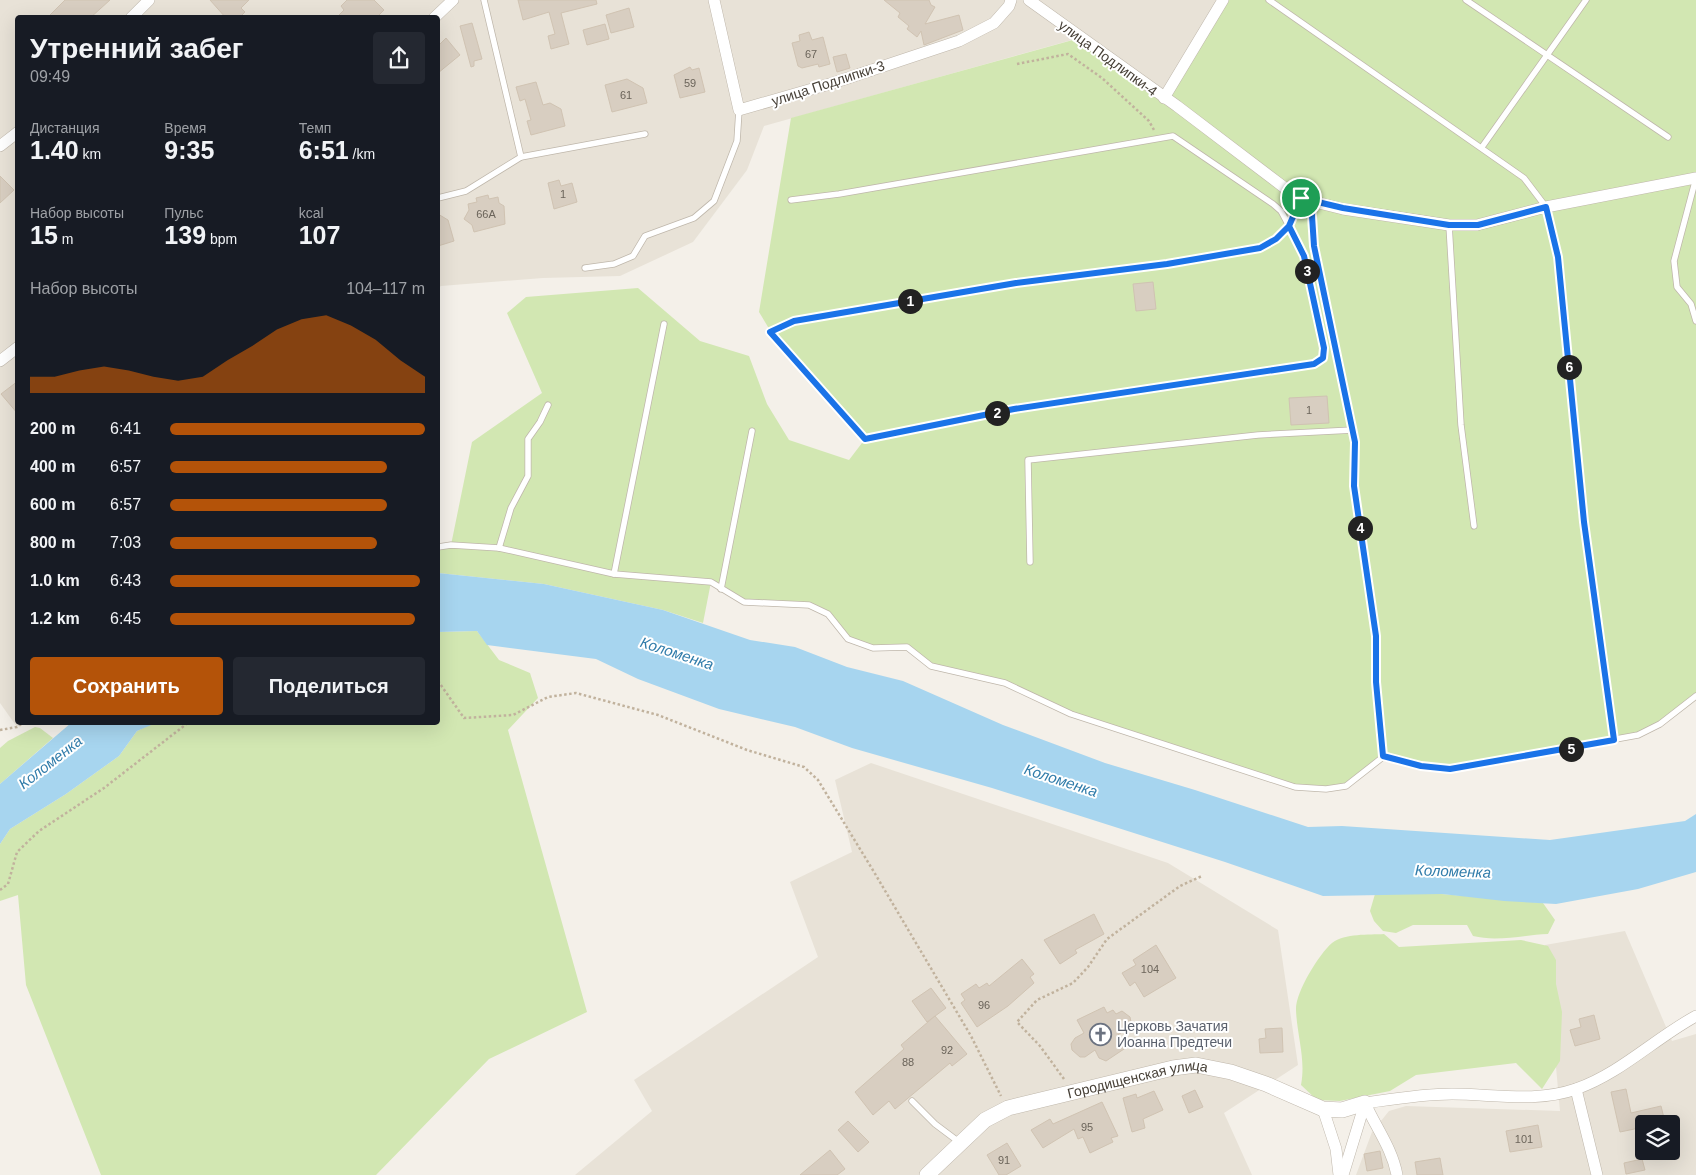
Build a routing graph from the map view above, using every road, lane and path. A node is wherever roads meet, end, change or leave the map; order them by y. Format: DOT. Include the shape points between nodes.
graph roads {
  1 [pos="148,0"];
  2 [pos="453,0"];
  3 [pos="484,0"];
  4 [pos="714,0"];
  5 [pos="1011,0"];
  6 [pos="1029,0"];
  7 [pos="1223,0"];
  8 [pos="1269,0"];
  9 [pos="1466,0"];
  10 [pos="1586,0"];
  11 [pos="135,15"];
  12 [pos="437,15"];
  13 [pos="1547,56"];
  14 [pos="1017,64"];
  15 [pos="1164,98"];
  16 [pos="738,110"];
  17 [pos="0,134"];
  18 [pos="645,134"];
  19 [pos="15,137"];
  20 [pos="1668,137"];
  21 [pos="15,138"];
  22 [pos="1158,138"];
  23 [pos="0,146"];
  24 [pos="1482,147"];
  25 [pos="521,157"];
  26 [pos="1696,178"];
  27 [pos="440,198"];
  28 [pos="791,200"];
  29 [pos="1306,200"];
  30 [pos="1546,207"];
  31 [pos="1449,225"];
  32 [pos="1289,226"];
  33 [pos="585,268"];
  34 [pos="1696,321"];
  35 [pos="664,324"];
  36 [pos="15,349"];
  37 [pos="0,361"];
  38 [pos="548,405"];
  39 [pos="752,430"];
  40 [pos="1353,430"];
  41 [pos="1474,526"];
  42 [pos="440,547"];
  43 [pos="499,548"];
  44 [pos="1030,562"];
  45 [pos="614,574"];
  46 [pos="720,589"];
  47 [pos="440,684"];
  48 [pos="1696,696"];
  49 [pos="20,725"];
  50 [pos="185,725"];
  51 [pos="0,730"];
  52 [pos="1614,740"];
  53 [pos="1383,756"];
  54 [pos="1202,876"];
  55 [pos="0,890"];
  56 [pos="1696,1016"];
  57 [pos="1576,1089"];
  58 [pos="1074,1092"];
  59 [pos="912,1101"];
  60 [pos="1365,1103"];
  61 [pos="1008,1108"];
  62 [pos="1323,1109"];
  63 [pos="961,1143"];
  64 [pos="927,1175"];
  65 [pos="1339,1175"];
  66 [pos="1343,1175"];
  67 [pos="1397,1175"];
  68 [pos="1596,1175"];
  1 -- 11 [label="street"];
  2 -- 12 [label="street"];
  3 -- 25 [label="lane"];
  4 -- 16 [label="street"];
  5 -- 16 [label="street, улица Подлипки-3" via="994,23 959,41 833,83"];
  6 -- 15 [label="street, улица Подлипки-4"];
  7 -- 15 [label="street"];
  8 -- 24 [label="lane"];
  9 -- 13 [label="lane"];
  10 -- 13 [label="lane"];
  13 -- 20 [label="lane"];
  13 -- 24 [label="lane"];
  14 -- 22 [label="path" via="1068,54 1102,78 1149,121"];
  15 -- 29 [label="street, улица Подлипки-4"];
  16 -- 33 [label="lane" via="738,141 714,202 694,218 645,236 633,256 614,264"];
  17 -- 19 [label="lane"];
  18 -- 25 [label="lane"];
  21 -- 23 [label="street"];
  22 -- 28 [label="lane"];
  22 -- 32 [label="lane" via="1172,136 1188,146 1273,204"];
  24 -- 30 [label="lane" via="1524,178"];
  25 -- 27 [label="lane" via="466,191"];
  26 -- 30 [label="street"];
  26 -- 34 [label="lane" via="1674,261 1677,287 1691,304"];
  29 -- 31 [label="street"];
  29 -- 32 [label="lane"];
  29 -- 40 [label="lane"];
  30 -- 31 [label="street" via="1478,225"];
  30 -- 52 [label="lane" via="1558,257 1584,522"];
  31 -- 41 [label="lane" via="1460,425"];
  32 -- 32 [label="lane" via="1304,256 1324,348 1323,358 1314,364 1014,409 865,439 770,332 803,319 1016,283 1167,264 1260,248"];
  35 -- 45 [label="lane"];
  36 -- 37 [label="street"];
  38 -- 43 [label="lane" via="528,439 528,476 511,508"];
  39 -- 46 [label="lane"];
  40 -- 44 [label="lane" via="1258,436 1028,460"];
  40 -- 53 [label="lane" via="1354,486 1376,636 1376,682"];
  42 -- 43 [label="lane"];
  43 -- 45 [label="lane"];
  45 -- 46 [label="lane" via="711,582"];
  46 -- 53 [label="lane" via="744,602 809,605 828,614 848,639 873,648 906,647 931,666 1005,683 1071,714 1295,787 1326,789 1346,786"];
  47 -- 61 [label="path" via="464,718 513,715 548,697 576,693 658,715 747,750 804,767 818,780 874,872 971,1036"];
  48 -- 52 [label="lane" via="1660,724 1638,735"];
  49 -- 51 [label="path"];
  50 -- 55 [label="path" via="104,788 39,831 17,852 8,884"];
  52 -- 53 [label="lane" via="1450,769 1421,766"];
  54 -- 58 [label="path" via="1180,886 1107,939 1073,983 1037,1000 1017,1022 1040,1046"];
  56 -- 57 [label="street" via="1629,1062"];
  57 -- 60 [label="street" via="1525,1098 1450,1094"];
  57 -- 68 [label="street"];
  58 -- 61 [label="street, Городищенская улица"];
  58 -- 62 [label="street, Городищенская улица" via="1196,1065 1266,1084"];
  59 -- 63 [label="lane"];
  60 -- 62 [label="street, Городищенская улица" via="1342,1110"];
  60 -- 66 [label="street"];
  60 -- 67 [label="street" via="1373,1122 1388,1143"];
  61 -- 63 [label="street, Городищенская улица" via="986,1120"];
  62 -- 65 [label="street" via="1336,1149"];
  63 -- 64 [label="street, Городищенская улица"];
}
